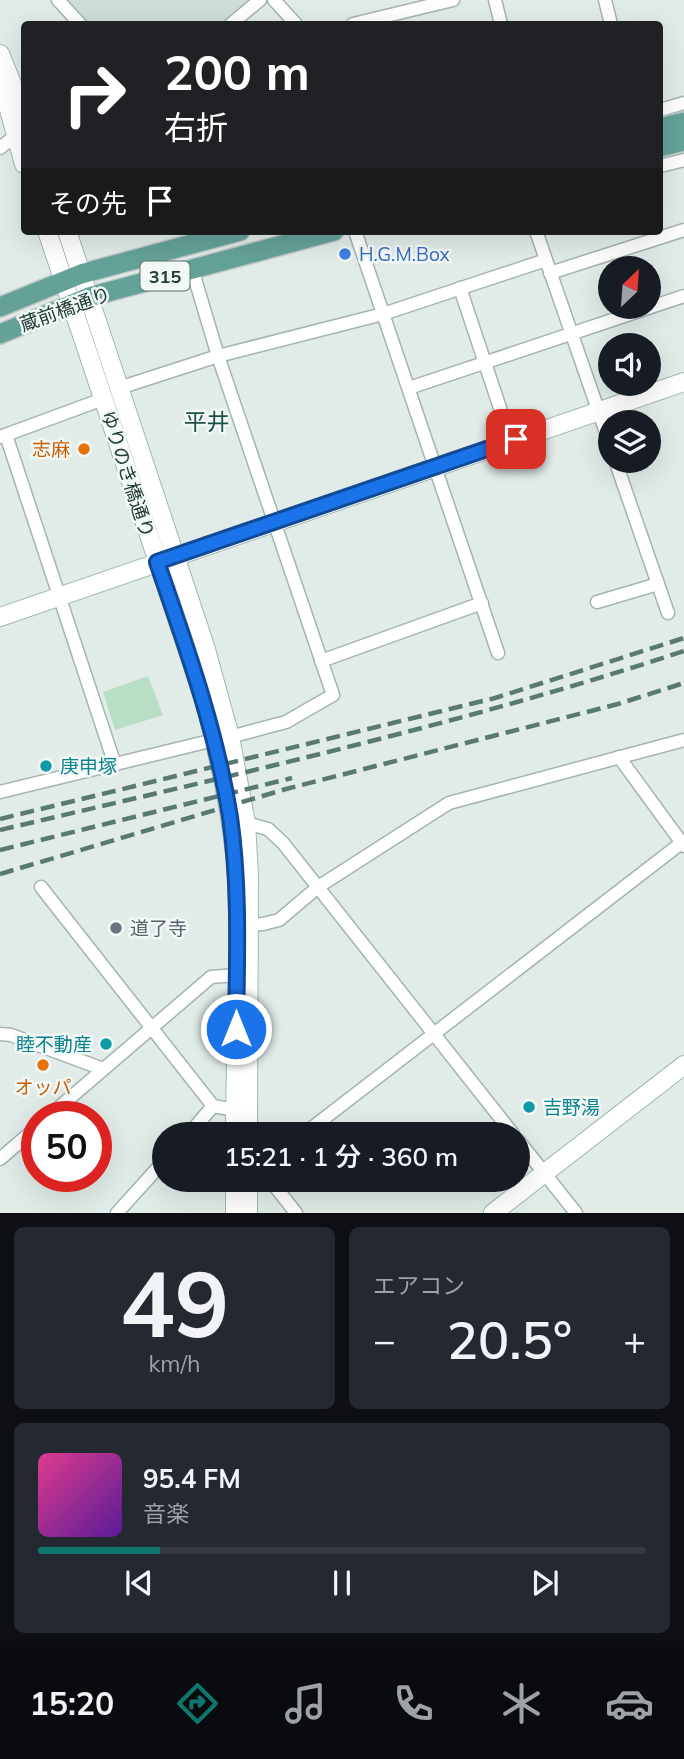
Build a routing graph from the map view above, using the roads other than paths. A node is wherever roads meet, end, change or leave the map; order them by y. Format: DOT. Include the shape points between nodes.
graph roads {
  1 [pos="58,0"];
  2 [pos="260,0"];
  3 [pos="274,0"];
  4 [pos="453,0"];
  5 [pos="495,0"];
  6 [pos="605,0"];
  7 [pos="77,21"];
  8 [pos="236,21"];
  9 [pos="293,21"];
  10 [pos="366,21"];
  11 [pos="500,21"];
  12 [pos="610,21"];
  13 [pos="0,54"];
  14 [pos="0,77"];
  15 [pos="684,103"];
  16 [pos="21,106"];
  17 [pos="663,109"];
  18 [pos="684,122"];
  19 [pos="663,127"];
  20 [pos="15,136"];
  21 [pos="684,141"];
  22 [pos="663,146"];
  23 [pos="0,148"];
  24 [pos="21,155"];
  25 [pos="684,160"];
  26 [pos="663,165"];
  27 [pos="684,230"];
  28 [pos="49,235"];
  29 [pos="67,235"];
  30 [pos="207,235"];
  31 [pos="319,235"];
  32 [pos="356,235"];
  33 [pos="537,235"];
  34 [pos="548,266"];
  35 [pos="192,269"];
  36 [pos="72,277"];
  37 [pos="460,288"];
  38 [pos="684,296"];
  39 [pos="80,301"];
  40 [pos="0,307"];
  41 [pos="383,314"];
  42 [pos="0,334"];
  43 [pos="571,334"];
  44 [pos="218,356"];
  45 [pos="484,363"];
  46 [pos="684,382"];
  47 [pos="119,388"];
  48 [pos="409,388"];
  49 [pos="103,399"];
  50 [pos="601,410"];
  51 [pos="598,411"];
  52 [pos="3,437"];
  53 [pos="511,441"];
  54 [pos="435,467"];
  55 [pos="620,473"];
  56 [pos="274,521"];
  57 [pos="175,556"];
  58 [pos="157,562"];
  59 [pos="658,584"];
  60 [pos="59,596"];
  61 [pos="597,602"];
  62 [pos="482,603"];
  63 [pos="668,613"];
  64 [pos="0,617"];
  65 [pos="498,653"];
  66 [pos="321,661"];
  67 [pos="223,739"];
  68 [pos="684,740"];
  69 [pos="619,757"];
  70 [pos="115,765"];
  71 [pos="0,792"];
  72 [pos="246,823"];
  73 [pos="683,843"];
  74 [pos="41,887"];
  75 [pos="318,887"];
  76 [pos="249,925"];
  77 [pos="237,975"];
  78 [pos="150,1028"];
  79 [pos="434,1033"];
  80 [pos="0,1034"];
  81 [pos="684,1065"];
  82 [pos="103,1069"];
  83 [pos="66,1101"];
  84 [pos="214,1107"];
  85 [pos="235,1110"];
  86 [pos="200,1122"];
  87 [pos="235,1122"];
  88 [pos="248,1122"];
  89 [pos="319,1122"];
  90 [pos="504,1122"];
  91 [pos="21,1141"];
  92 [pos="530,1156"];
  93 [pos="0,1159"];
  94 [pos="152,1174"];
  95 [pos="544,1174"];
  96 [pos="235,1192"];
  97 [pos="248,1192"];
  98 [pos="279,1192"];
  99 [pos="117,1213"];
  100 [pos="235,1213"];
  101 [pos="248,1213"];
  102 [pos="296,1213"];
  103 [pos="493,1213"];
  104 [pos="576,1213"];
  1 -- 7 [label="street"];
  2 -- 8 [label="street"];
  3 -- 9 [label="street"];
  4 -- 10 [label="street"];
  5 -- 11 [label="street"];
  6 -- 12 [label="street"];
  13 -- 16 [label="main road"];
  14 -- 20 [label="main road"];
  15 -- 17 [label="street"];
  18 -- 19 [label="main road"];
  20 -- 23 [label="street"];
  20 -- 24 [label="main road"];
  21 -- 22 [label="main road"];
  25 -- 26 [label="street"];
  27 -- 34 [label="street"];
  28 -- 36 [label="main road, ゆりのき橋通り"];
  29 -- 36 [label="main road, ゆりのき橋通り"];
  30 -- 36 [label="main road, 蔵前橋通り / 315"];
  31 -- 35 [label="main road, 蔵前橋通り / 315"];
  32 -- 41 [label="street"];
  33 -- 34 [label="street"];
  34 -- 37 [label="street"];
  34 -- 43 [label="street"];
  35 -- 39 [label="main road, 蔵前橋通り / 315"];
  35 -- 44 [label="street"];
  36 -- 39 [label="main road, ゆりのき橋通り"];
  36 -- 40 [label="main road, 蔵前橋通り / 315"];
  37 -- 41 [label="street"];
  37 -- 45 [label="street"];
  38 -- 43 [label="street"];
  39 -- 42 [label="main road, 蔵前橋通り / 315"];
  39 -- 47 [label="main road, ゆりのき橋通り"];
  39 -- 49 [label="main road, ゆりのき橋通り"];
  41 -- 44 [label="street"];
  41 -- 48 [label="street"];
  43 -- 45 [label="street"];
  43 -- 51 [label="street"];
  44 -- 47 [label="street"];
  44 -- 56 [label="street"];
  45 -- 48 [label="street"];
  45 -- 53 [label="street"];
  46 -- 50 [label="main road"];
  47 -- 57 [label="main road, ゆりのき橋通り"];
  48 -- 54 [label="street"];
  49 -- 52 [label="street"];
  49 -- 58 [label="main road, ゆりのき橋通り"];
  51 -- 53 [label="main road"];
  52 -- 60 [label="street"];
  53 -- 54 [label="main road"];
  54 -- 56 [label="main road"];
  54 -- 62 [label="street"];
  55 -- 59 [label="street"];
  56 -- 57 [label="main road"];
  56 -- 66 [label="street"];
  57 -- 58 [label="main road"];
  57 -- 67 [label="main road, ゆりのき橋通り" via="217,684"];
  58 -- 60 [label="main road"];
  58 -- 67 [label="main road, ゆりのき橋通り" via="204,699"];
  59 -- 61 [label="street"];
  59 -- 63 [label="street"];
  60 -- 64 [label="main road"];
  60 -- 70 [label="street"];
  62 -- 65 [label="street"];
  62 -- 66 [label="street"];
  66 -- 67 [label="street" via="333,695 286,722"];
  67 -- 70 [label="street"];
  67 -- 72 [label="main road, ゆりのき橋通り"];
  67 -- 77 [label="main road, ゆりのき橋通り" via="237,877"];
  68 -- 69 [label="street"];
  69 -- 73 [label="street"];
  69 -- 75 [label="street" via="449,803"];
  70 -- 71 [label="street"];
  72 -- 75 [label="street" via="268,829"];
  72 -- 76 [label="main road, ゆりのき橋通り"];
  73 -- 79 [label="street"];
  74 -- 78 [label="street"];
  75 -- 76 [label="street" via="279,920"];
  75 -- 79 [label="street"];
  76 -- 88 [label="main road, ゆりのき橋通り"];
  77 -- 78 [label="street" via="211,977"];
  77 -- 85 [label="main road, ゆりのき橋通り"];
  78 -- 82 [label="street"];
  78 -- 84 [label="street"];
  79 -- 89 [label="street"];
  79 -- 90 [label="street"];
  80 -- 82 [label="street"];
  81 -- 95 [label="main road"];
  82 -- 83 [label="street"];
  84 -- 85 [label="street"];
  84 -- 86 [label="street"];
  85 -- 87 [label="main road, ゆりのき橋通り"];
  91 -- 93 [label="street"];
  92 -- 95 [label="street"];
  94 -- 99 [label="street"];
  95 -- 103 [label="main road"];
  95 -- 104 [label="street"];
  96 -- 100 [label="main road"];
  97 -- 101 [label="main road"];
  98 -- 102 [label="street"];
}
